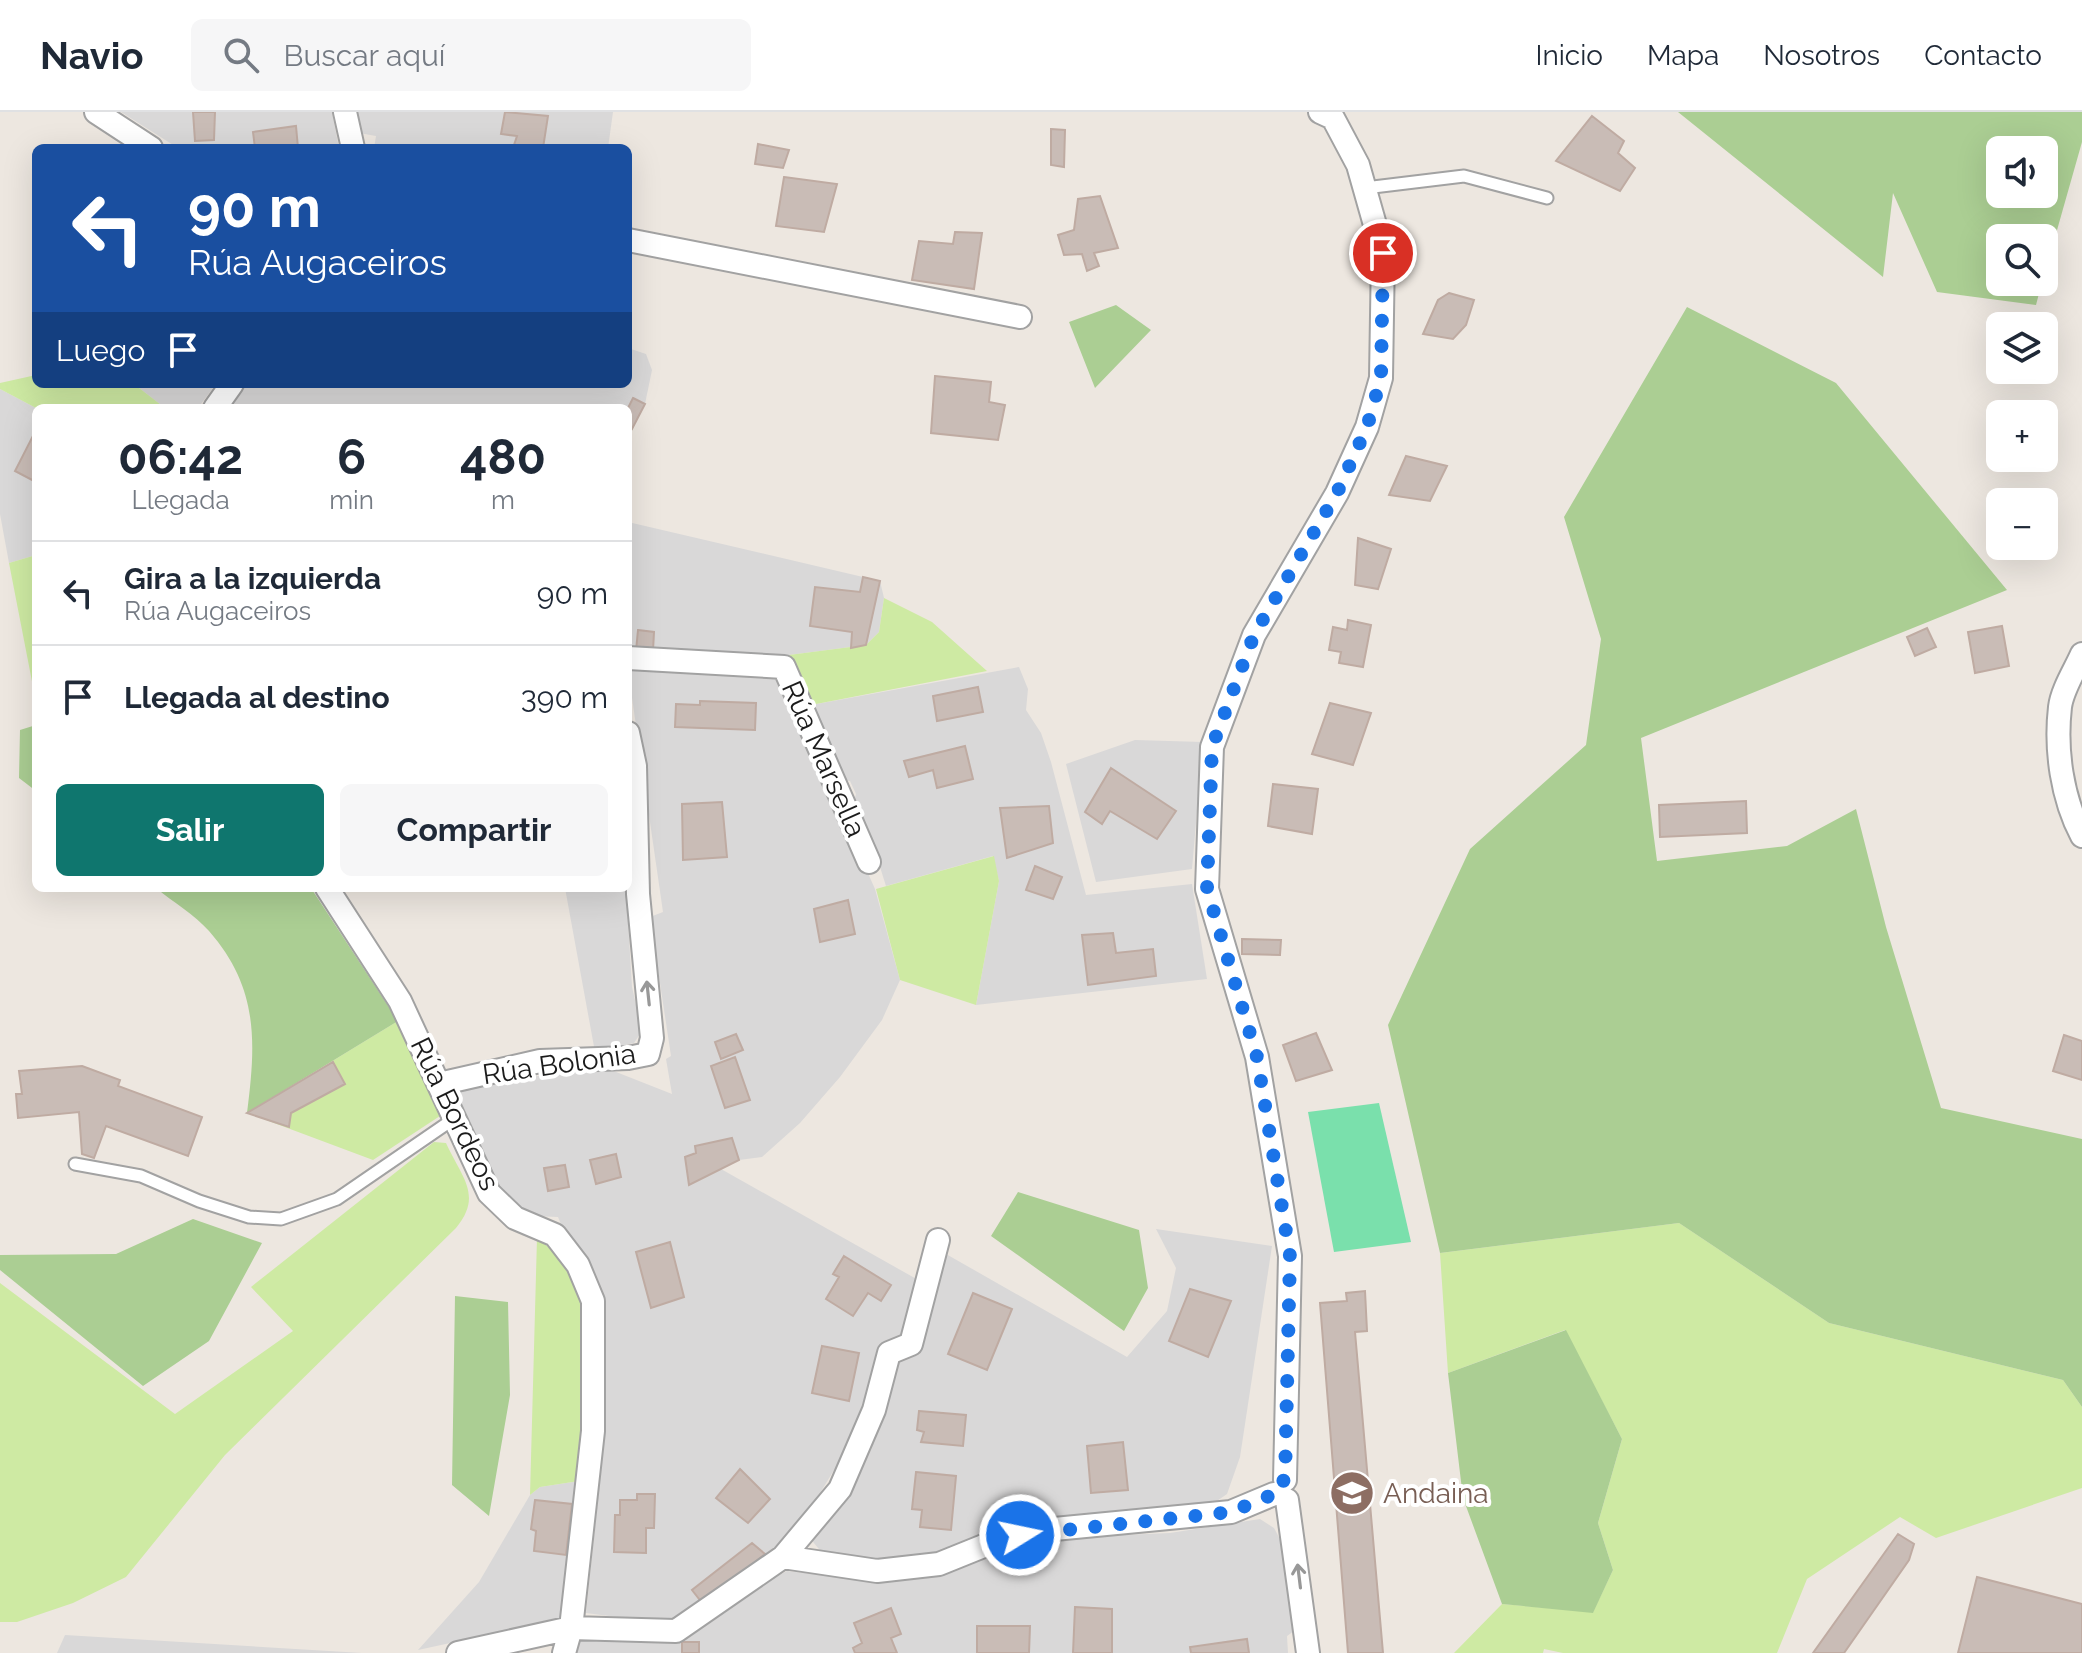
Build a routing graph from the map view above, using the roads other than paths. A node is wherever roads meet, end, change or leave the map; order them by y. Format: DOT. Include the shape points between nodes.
graph roads {
  1 [pos="96,112"];
  2 [pos="345,112"];
  3 [pos="1320,112"];
  4 [pos="145,144"];
  5 [pos="352,144"];
  6 [pos="1365,188"];
  7 [pos="1547,198"];
  8 [pos="632,241"];
  9 [pos="1020,317"];
  10 [pos="2082,654"];
  11 [pos="632,658"];
  12 [pos="632,752"];
  13 [pos="2082,836"];
  14 [pos="869,862"];
  15 [pos="330,892"];
  16 [pos="439,1084"];
  17 [pos="455,1118"];
  18 [pos="75,1164"];
  19 [pos="938,1240"];
  20 [pos="1282,1491"];
  21 [pos="783,1557"];
  22 [pos="571,1628"];
  23 [pos="458,1653"];
  24 [pos="564,1653"];
  25 [pos="1308,1653"];
  1 -- 4 [label="street"];
  2 -- 5 [label="street"];
  3 -- 6 [label="street" via="1333,118"];
  6 -- 7 [label="lane" via="1464,176"];
  6 -- 20 [label="street" via="1383,253 1381,378 1367,427 1337,493 1254,635 1212,747 1207,889 1257,1057 1290,1256"];
  8 -- 9 [label="street"];
  10 -- 13 [label="street" via="2060,704 2060,763 2066,798"];
  11 -- 14 [label="street, Rúa Marsella" via="784,667"];
  16 -- 12 [label="street, Rúa Bolonia, one-way" via="540,1061 648,1054 652,1038"];
  15 -- 16 [label="street, Rúa Bordeos" via="400,1001"];
  16 -- 17 [label="street, Rúa Bordeos"];
  17 -- 18 [label="lane" via="337,1199 281,1219 249,1217 141,1176"];
  17 -- 22 [label="street, Rúa Bordeos" via="489,1193 515,1218 555,1235 578,1265 593,1301 593,1431"];
  19 -- 21 [label="street" via="911,1344 889,1353 874,1410 840,1489"];
  20 -- 21 [label="street" via="1231,1512 1044,1530 996,1541 939,1564 877,1571"];
  25 -- 20 [label="street, one-way"];
  21 -- 22 [label="street" via="676,1631"];
  22 -- 23 [label="street"];
  22 -- 24 [label="street, Rúa Bordeos"];
}
